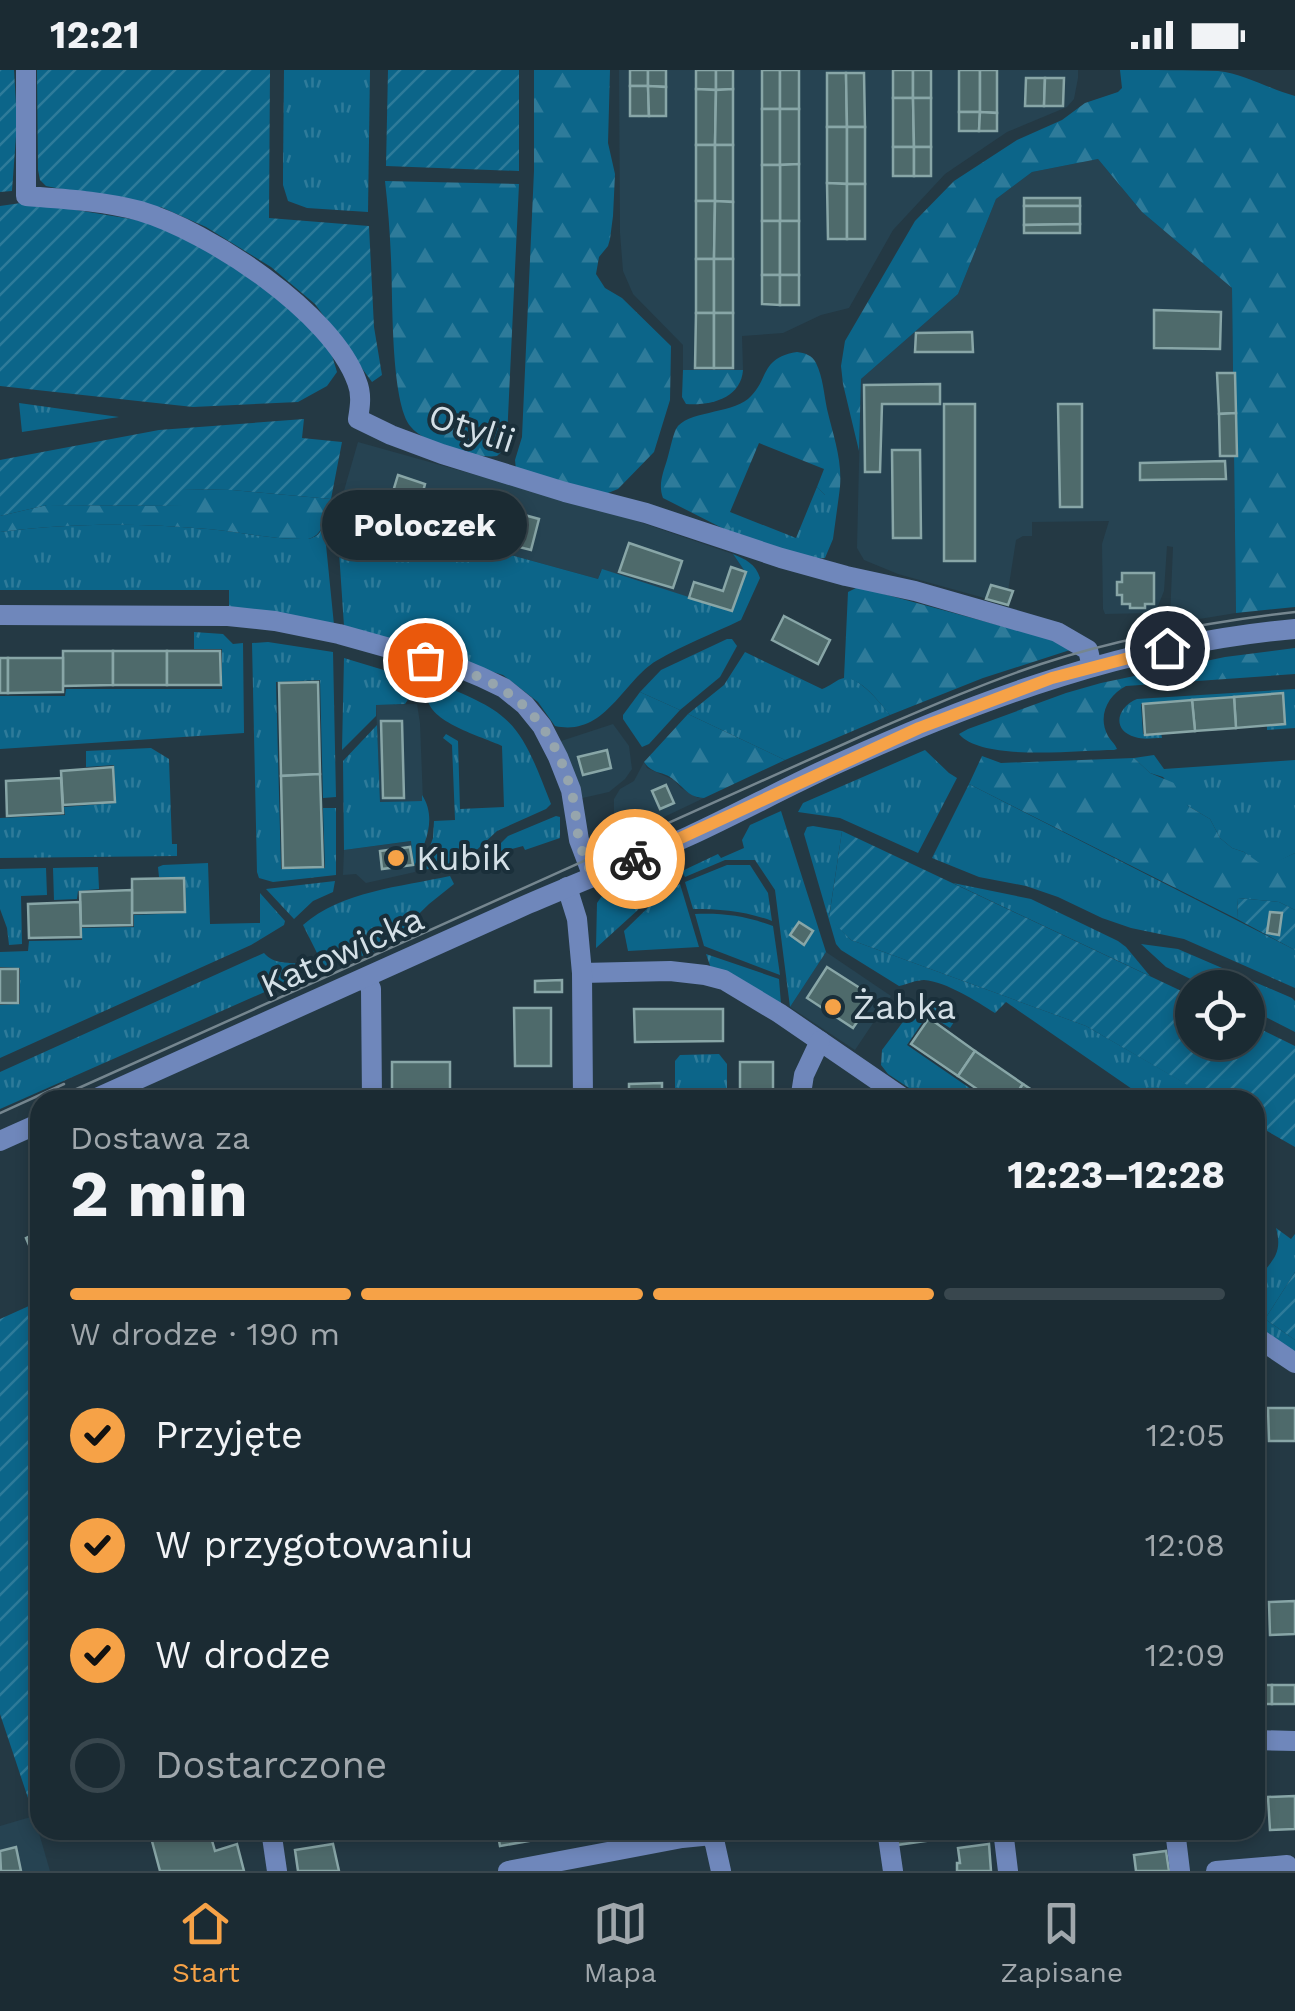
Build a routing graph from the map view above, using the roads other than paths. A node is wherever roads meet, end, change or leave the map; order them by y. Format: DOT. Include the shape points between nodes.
graph roads {
  1 [pos="26,70"];
  2 [pos="0,615"];
  3 [pos="1295,628"];
  4 [pos="1092,667"];
  5 [pos="593,877"];
  6 [pos="567,887"];
  7 [pos="582,973"];
  8 [pos="366,978"];
  9 [pos="820,1042"];
  10 [pos="114,1090"];
  11 [pos="372,1090"];
  12 [pos="583,1090"];
  13 [pos="802,1090"];
  14 [pos="891,1090"];
  15 [pos="30,1128"];
  16 [pos="0,1141"];
  17 [pos="1265,1343"];
  18 [pos="1295,1363"];
  19 [pos="1265,1740"];
  20 [pos="1295,1740"];
  21 [pos="273,1840"];
  22 [pos="673,1840"];
  23 [pos="717,1840"];
  24 [pos="888,1840"];
  25 [pos="1004,1840"];
  26 [pos="1177,1840"];
  27 [pos="1288,1865"];
  28 [pos="278,1871"];
  29 [pos="508,1871"];
  30 [pos="721,1871"];
  31 [pos="893,1871"];
  32 [pos="1008,1871"];
  33 [pos="1180,1871"];
  34 [pos="1216,1871"];
  1 -- 4 [label="street, Otylii" via="26,196 138,211 206,240 253,271 306,310 336,344 357,382 358,419 442,454 781,558 1058,632 1088,650"];
  2 -- 5 [label="street" via="228,616 340,634 480,676 504,688 542,726 571,790"];
  3 -- 4 [label="street, Katowicka"];
  4 -- 5 [label="street, Katowicka" via="919,728"];
  5 -- 6 [label="street, Katowicka"];
  6 -- 7 [label="street" via="578,918"];
  6 -- 8 [label="street, Katowicka"];
  7 -- 9 [label="street" via="670,971 724,980"];
  7 -- 12 [label="street"];
  8 -- 10 [label="street, Katowicka"];
  8 -- 11 [label="street"];
  9 -- 13 [label="street"];
  9 -- 14 [label="street"];
  15 -- 16 [label="street"];
  17 -- 18 [label="street"];
  19 -- 20 [label="street"];
  21 -- 28 [label="street"];
  22 -- 29 [label="street"];
  23 -- 30 [label="street"];
  24 -- 31 [label="street"];
  25 -- 32 [label="street"];
  26 -- 33 [label="street"];
  27 -- 34 [label="street"];
}
